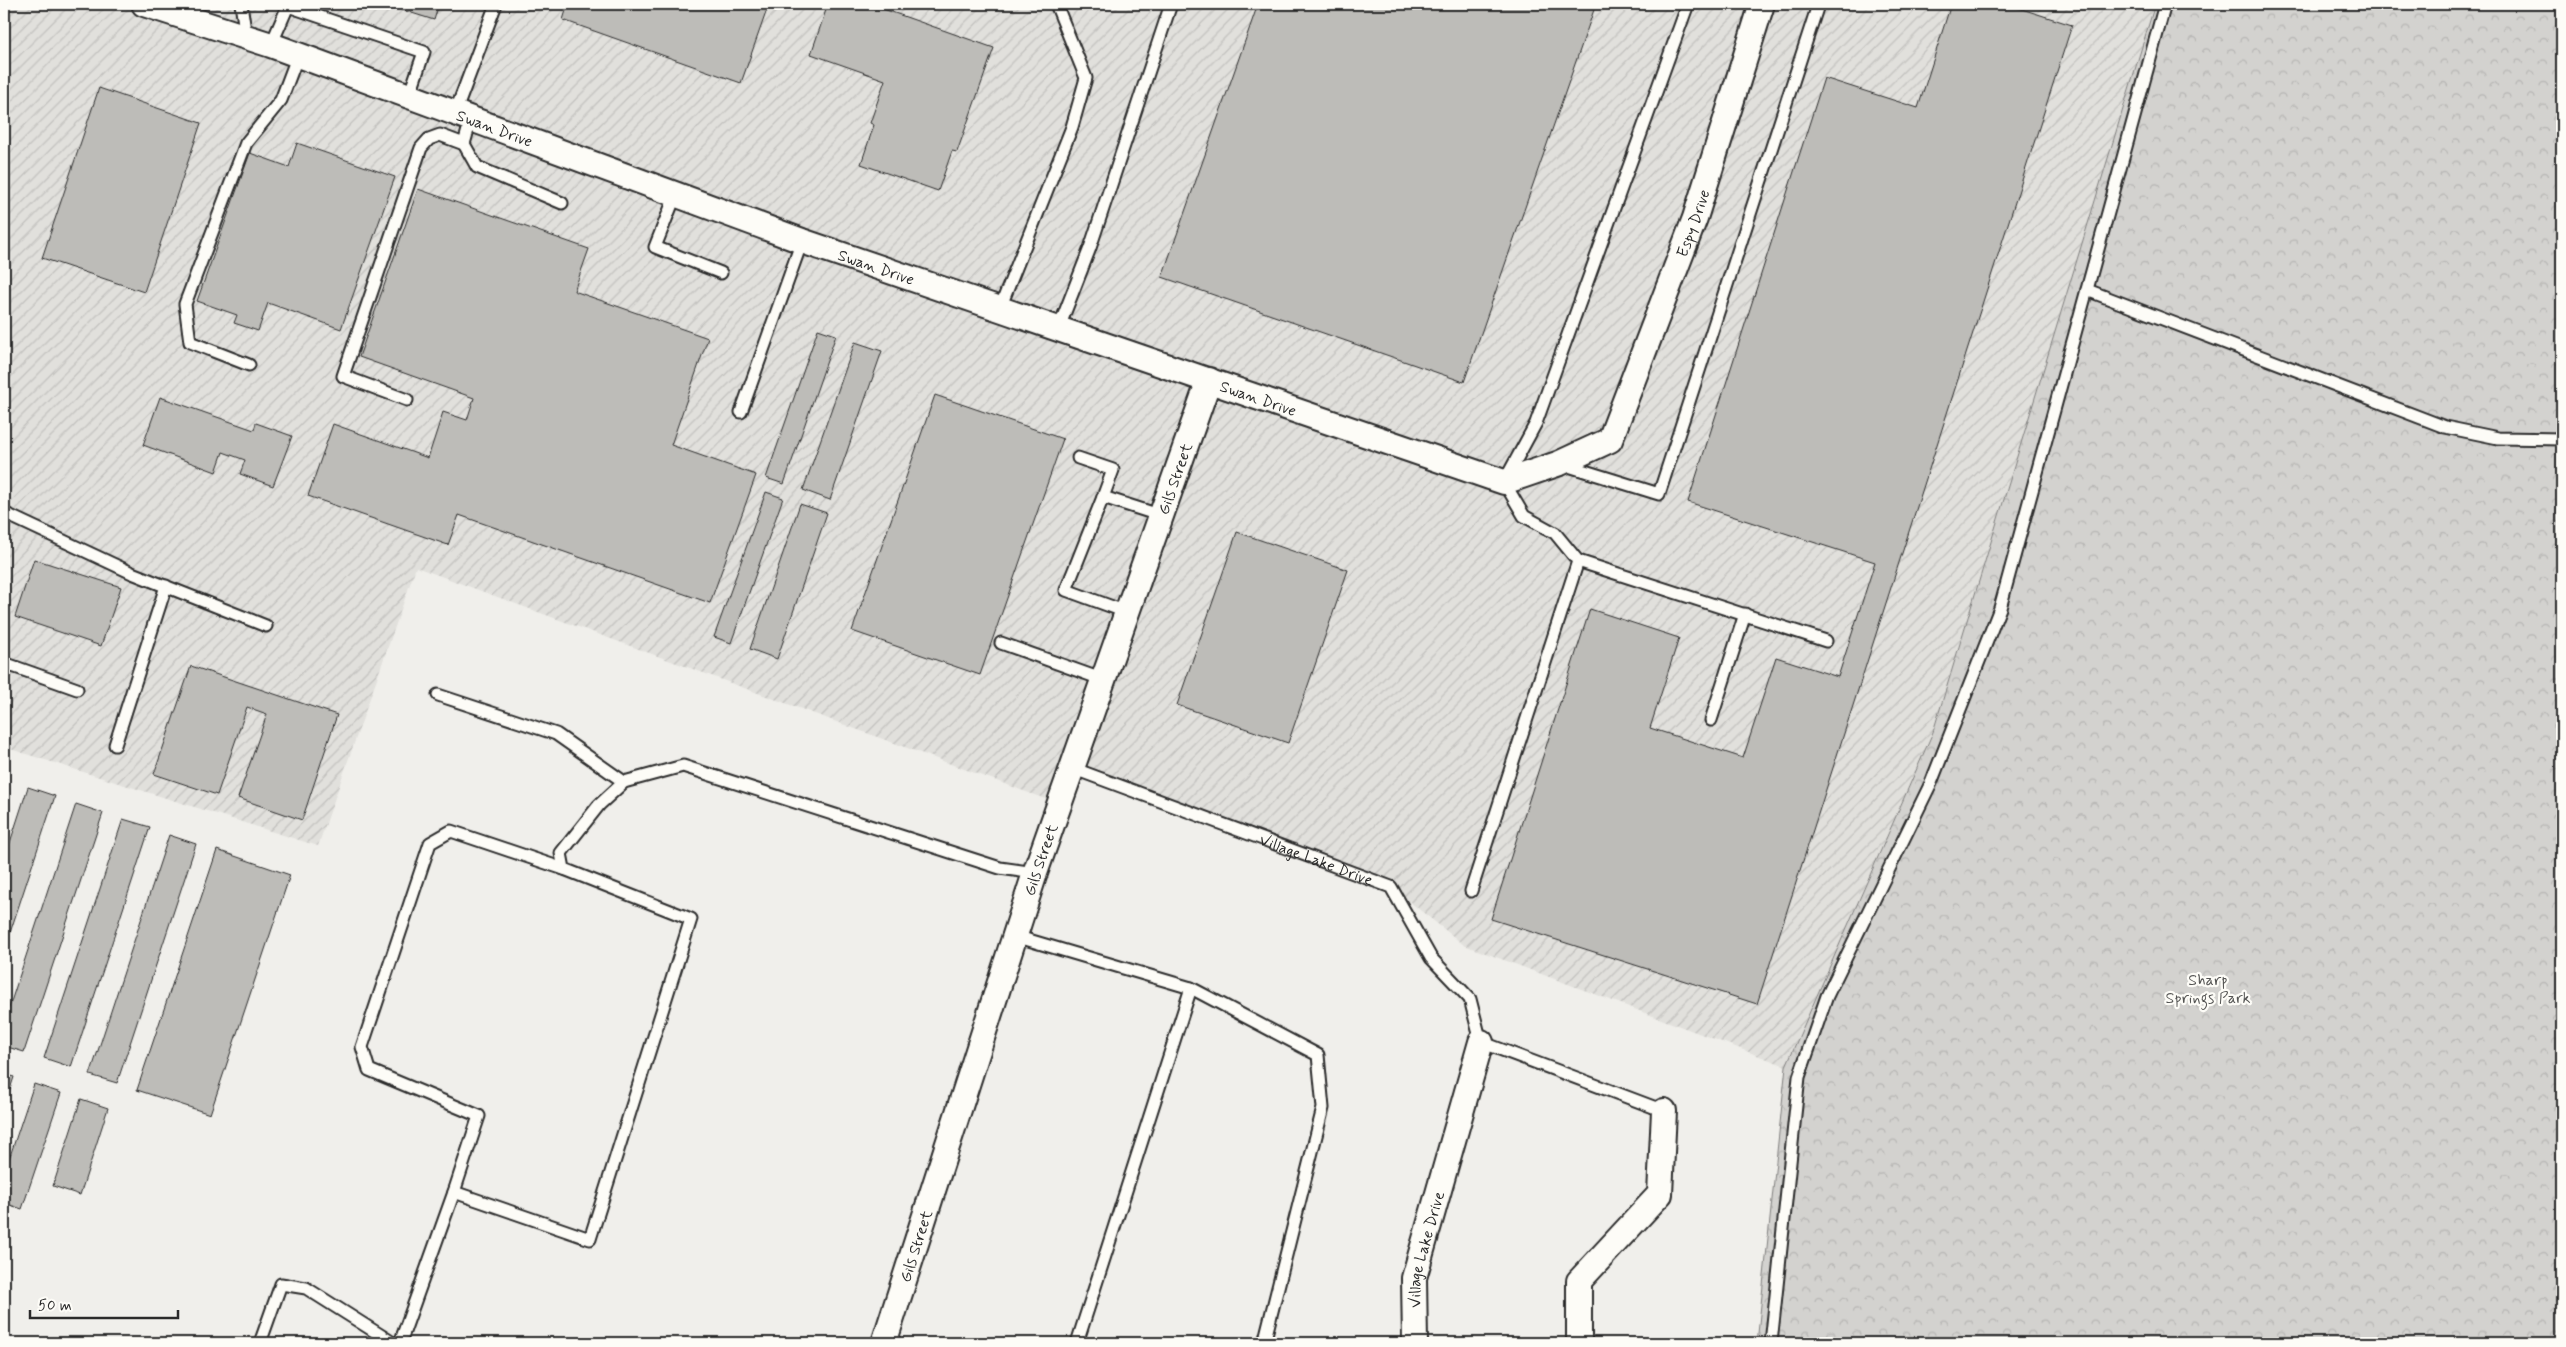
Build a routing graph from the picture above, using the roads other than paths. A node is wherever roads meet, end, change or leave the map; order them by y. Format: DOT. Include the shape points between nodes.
graph roads {
  1 [pos="144,4"];
  2 [pos="242,4"];
  3 [pos="496,4"];
  4 [pos="1056,4"];
  5 [pos="1171,4"];
  6 [pos="1688,4"];
  7 [pos="1762,4"];
  8 [pos="1812,4"];
  9 [pos="2166,4"];
  10 [pos="288,5"];
  11 [pos="246,37"];
  12 [pos="271,45"];
  13 [pos="298,55"];
  14 [pos="410,96"];
  15 [pos="463,116"];
  16 [pos="464,144"];
  17 [pos="676,194"];
  18 [pos="562,203"];
  19 [pos="802,240"];
  20 [pos="721,273"];
  21 [pos="2087,290"];
  22 [pos="1000,308"];
  23 [pos="1058,330"];
  24 [pos="249,365"];
  25 [pos="1209,380"];
  26 [pos="407,400"];
  27 [pos="741,412"];
  28 [pos="2562,439"];
  29 [pos="1078,458"];
  30 [pos="1560,463"];
  31 [pos="1504,482"];
  32 [pos="1103,497"];
  33 [pos="4,513"];
  34 [pos="1162,516"];
  35 [pos="1578,560"];
  36 [pos="166,586"];
  37 [pos="1129,613"];
  38 [pos="1745,614"];
  39 [pos="266,626"];
  40 [pos="1826,641"];
  41 [pos="1001,643"];
  42 [pos="4,663"];
  43 [pos="1104,680"];
  44 [pos="77,689"];
  45 [pos="438,695"];
  46 [pos="1711,720"];
  47 [pos="115,745"];
  48 [pos="1072,768"];
  49 [pos="624,782"];
  50 [pos="564,869"];
  51 [pos="1035,873"];
  52 [pos="1470,891"];
  53 [pos="1015,936"];
  54 [pos="1191,988"];
  55 [pos="1481,1042"];
  56 [pos="1664,1111"];
  57 [pos="454,1192"];
  58 [pos="260,1343"];
  59 [pos="393,1343"];
  60 [pos="400,1343"];
  61 [pos="884,1343"];
  62 [pos="1077,1343"];
  63 [pos="1264,1343"];
  64 [pos="1415,1343"];
  65 [pos="1579,1343"];
  66 [pos="1770,1343"];
  1 -- 11 [label="street, Swan Drive"];
  2 -- 11 [label="lane"];
  3 -- 15 [label="lane"];
  4 -- 22 [label="lane" via="1086,78 1072,127"];
  5 -- 23 [label="lane" via="1090,248"];
  6 -- 31 [label="lane" via="1536,423"];
  7 -- 30 [label="street, Espy Drive" via="1694,218 1610,440"];
  8 -- 30 [label="lane" via="1818,5 1659,494"];
  9 -- 21 [label="lane"];
  10 -- 12 [label="lane"];
  10 -- 14 [label="lane" via="424,52"];
  11 -- 12 [label="street, Swan Drive"];
  12 -- 13 [label="street, Swan Drive"];
  13 -- 14 [label="street, Swan Drive"];
  13 -- 24 [label="lane" via="281,100 246,143 185,304 190,342"];
  14 -- 15 [label="street, Swan Drive"];
  15 -- 16 [label="lane"];
  15 -- 17 [label="street, Swan Drive"];
  16 -- 18 [label="lane" via="477,167"];
  16 -- 26 [label="lane" via="440,135 429,139 421,148 343,376"];
  17 -- 19 [label="street, Swan Drive"];
  17 -- 20 [label="lane" via="655,247"];
  19 -- 22 [label="street, Swan Drive"];
  19 -- 27 [label="lane"];
  21 -- 28 [label="lane" via="2445,427 2498,438"];
  21 -- 66 [label="lane" via="2000,608 1931,783 1827,996 1799,1077"];
  22 -- 23 [label="street, Swan Drive"];
  23 -- 25 [label="street, Swan Drive"];
  25 -- 31 [label="street, Swan Drive"];
  25 -- 34 [label="street, Gils Street"];
  29 -- 32 [label="lane" via="1113,470"];
  30 -- 31 [label="street"];
  31 -- 35 [label="lane" via="1524,516 1555,533"];
  32 -- 34 [label="lane"];
  32 -- 37 [label="lane" via="1066,590"];
  33 -- 36 [label="lane"];
  34 -- 37 [label="street, Gils Street"];
  35 -- 38 [label="lane"];
  35 -- 52 [label="lane"];
  36 -- 39 [label="lane"];
  36 -- 47 [label="lane"];
  37 -- 43 [label="street, Gils Street"];
  38 -- 40 [label="lane"];
  38 -- 46 [label="lane"];
  41 -- 43 [label="lane"];
  42 -- 44 [label="lane"];
  43 -- 48 [label="street, Gils Street"];
  45 -- 49 [label="lane" via="556,734"];
  48 -- 51 [label="street, Gils Street"];
  48 -- 55 [label="lane, Village Lake Drive" via="1391,887 1431,958 1470,1000"];
  49 -- 50 [label="lane" via="599,805 561,853"];
  49 -- 51 [label="lane" via="683,766 1000,868"];
  50 -- 57 [label="lane" via="451,831 430,843 362,1047 369,1070 479,1116"];
  50 -- 57 [label="lane" via="692,919 590,1239"];
  51 -- 53 [label="street, Gils Street"];
  53 -- 54 [label="lane"];
  53 -- 61 [label="street, Gils Street"];
  54 -- 62 [label="lane"];
  54 -- 63 [label="lane" via="1318,1054 1323,1108"];
  55 -- 56 [label="lane"];
  55 -- 64 [label="street, Village Lake Drive" via="1414,1278"];
  56 -- 65 [label="street" via="1660,1194 1578,1281"];
  57 -- 60 [label="lane"];
  58 -- 59 [label="lane" via="281,1284 306,1288"];
}
